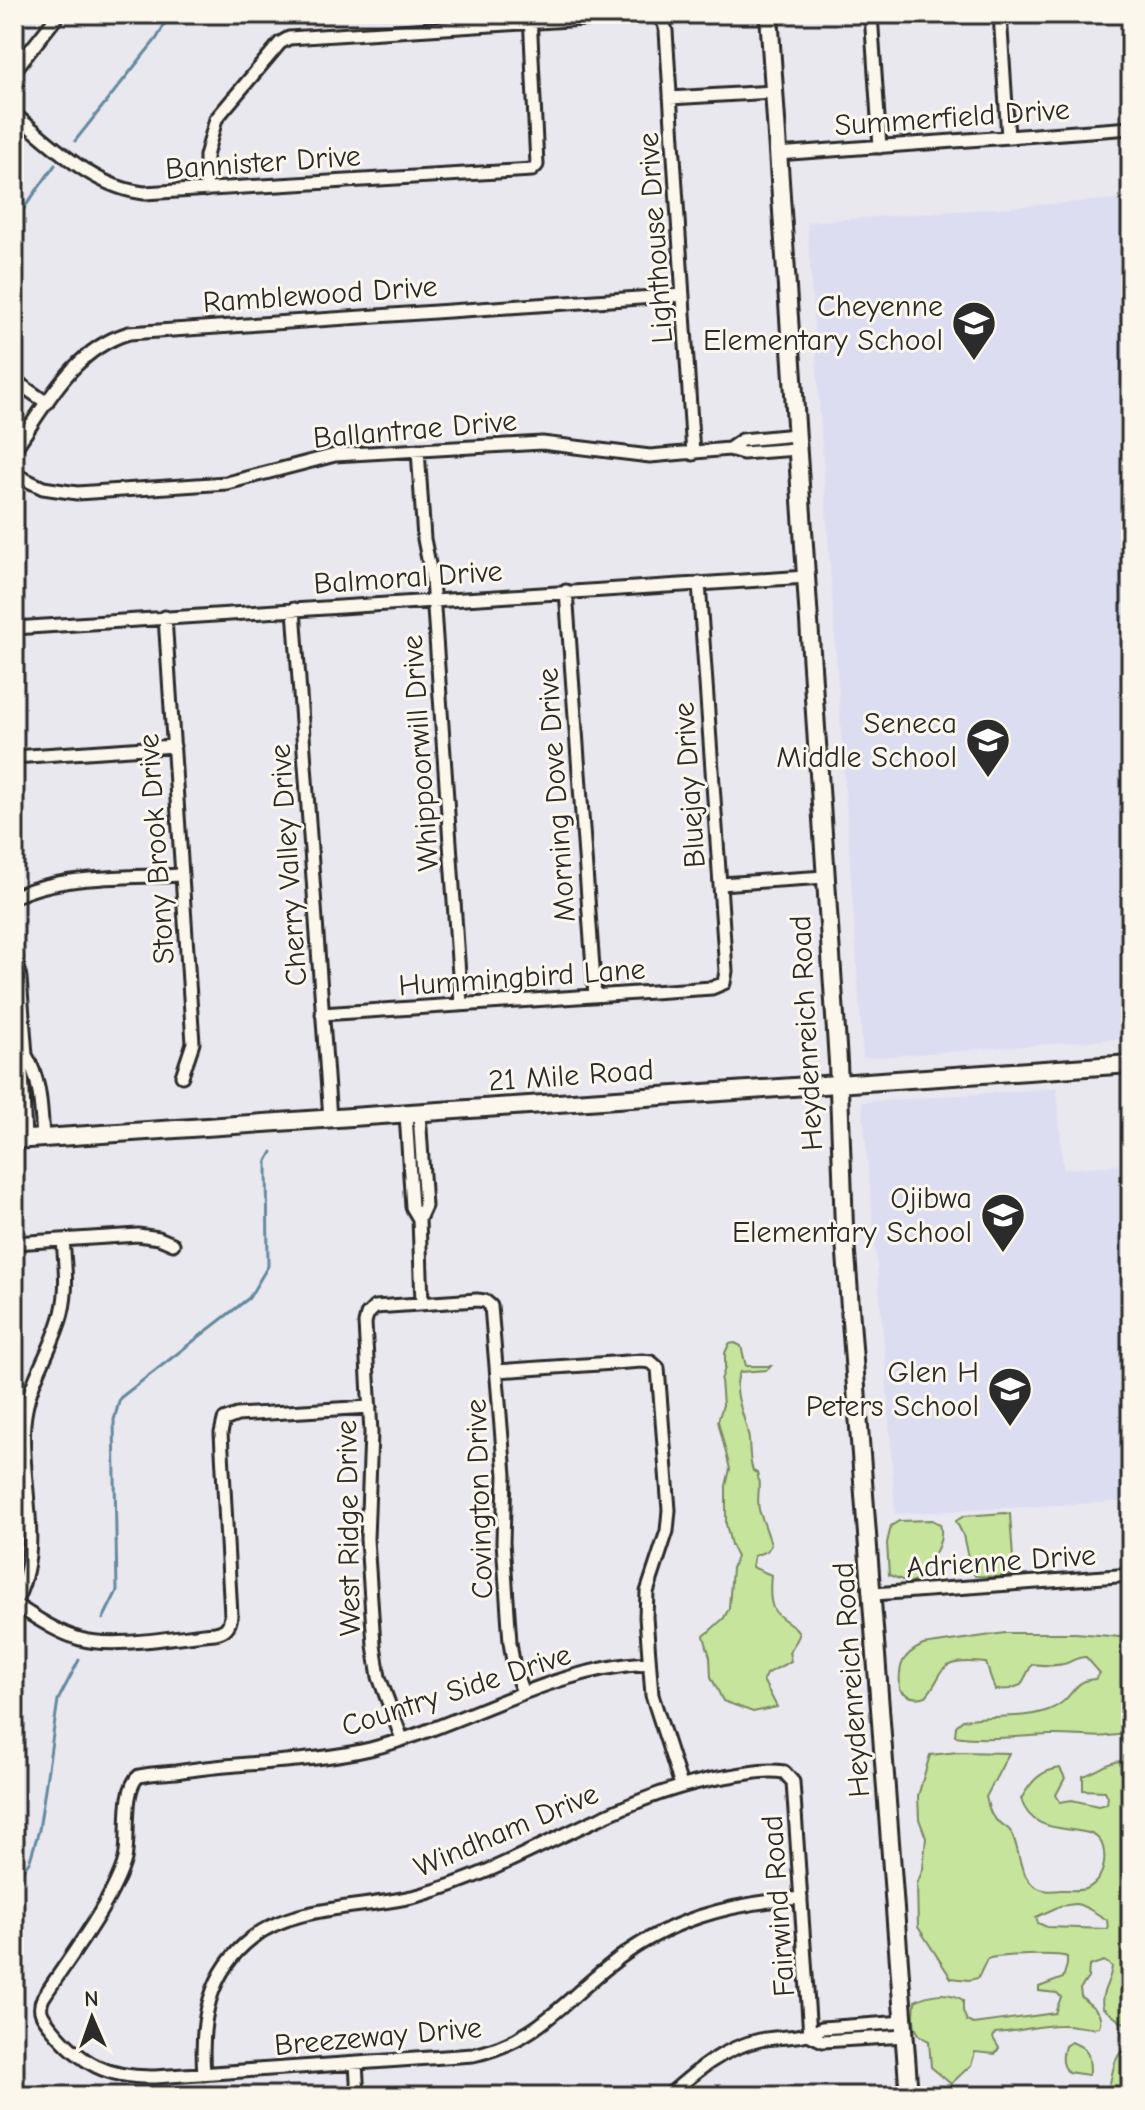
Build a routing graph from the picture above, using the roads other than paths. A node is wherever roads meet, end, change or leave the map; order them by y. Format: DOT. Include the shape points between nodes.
graph roads {
  1 [pos="59,14"];
  2 [pos="769,14"];
  3 [pos="871,14"];
  4 [pos="1000,14"];
  5 [pos="530,18"];
  6 [pos="14,71"];
  7 [pos="773,92"];
  8 [pos="670,98"];
  9 [pos="14,114"];
  10 [pos="1131,128"];
  11 [pos="1008,137"];
  12 [pos="880,147"];
  13 [pos="777,154"];
  14 [pos="206,190"];
  15 [pos="683,295"];
  16 [pos="14,380"];
  17 [pos="47,403"];
  18 [pos="796,442"];
  19 [pos="14,450"];
  20 [pos="418,450"];
  21 [pos="693,454"];
  22 [pos="14,474"];
  23 [pos="806,577"];
  24 [pos="699,583"];
  25 [pos="566,591"];
  26 [pos="433,600"];
  27 [pos="294,609"];
  28 [pos="165,617"];
  29 [pos="14,628"];
  30 [pos="174,746"];
  31 [pos="14,757"];
  32 [pos="182,875"];
  33 [pos="825,877"];
  34 [pos="720,884"];
  35 [pos="14,897"];
  36 [pos="14,947"];
  37 [pos="724,983"];
  38 [pos="595,996"];
  39 [pos="461,1004"];
  40 [pos="322,1014"];
  41 [pos="19,1032"];
  42 [pos="26,1055"];
  43 [pos="1131,1064"];
  44 [pos="182,1076"];
  45 [pos="839,1086"];
  46 [pos="413,1113"];
  47 [pos="330,1119"];
  48 [pos="43,1138"];
  49 [pos="19,1139"];
  50 [pos="63,1240"];
  51 [pos="14,1243"];
  52 [pos="173,1244"];
  53 [pos="422,1303"];
  54 [pos="497,1371"];
  55 [pos="370,1407"];
  56 [pos="1131,1575"];
  57 [pos="874,1594"];
  58 [pos="14,1604"];
  59 [pos="649,1663"];
  60 [pos="523,1693"];
  61 [pos="402,1739"];
  62 [pos="789,1775"];
  63 [pos="681,1785"];
  64 [pos="801,1898"];
  65 [pos="40,2009"];
  66 [pos="905,2029"];
  67 [pos="810,2035"];
  68 [pos="356,2064"];
  69 [pos="204,2074"];
  70 [pos="358,2096"];
  71 [pos="668,2096"];
  72 [pos="909,2096"];
  1 -- 6 [label="street"];
  2 -- 7 [label="street, Heydenreich Road"];
  3 -- 12 [label="street"];
  4 -- 11 [label="street"];
  5 -- 8 [label="street, Lighthouse Drive" via="662,19"];
  5 -- 14 [label="street" via="289,38 216,119 206,156"];
  5 -- 14 [label="street, Bannister Drive" via="537,165 532,170"];
  7 -- 8 [label="street"];
  7 -- 13 [label="street, Heydenreich Road"];
  8 -- 15 [label="street, Lighthouse Drive"];
  9 -- 14 [label="street, Bannister Drive" via="112,185 153,193"];
  10 -- 11 [label="street, Summerfield Drive"];
  11 -- 12 [label="street, Summerfield Drive"];
  12 -- 13 [label="street, Summerfield Drive"];
  13 -- 18 [label="street, Heydenreich Road"];
  15 -- 17 [label="street, Ramblewood Drive" via="140,330 86,354"];
  15 -- 21 [label="street, Lighthouse Drive"];
  16 -- 17 [label="street"];
  17 -- 19 [label="street, Ramblewood Drive"];
  18 -- 21 [label="street, Ballantrae Drive" via="743,453 729,449"];
  18 -- 23 [label="street, Heydenreich Road"];
  20 -- 21 [label="street, Ballantrae Drive" via="542,443 650,456"];
  20 -- 22 [label="street, Ballantrae Drive" via="323,457 227,483 77,493 43,488"];
  20 -- 26 [label="street, Whippoorwill Drive"];
  23 -- 24 [label="street, Balmoral Drive"];
  23 -- 33 [label="street, Heydenreich Road"];
  24 -- 25 [label="street, Balmoral Drive"];
  24 -- 34 [label="street, Bluejay Drive"];
  25 -- 26 [label="street, Balmoral Drive"];
  25 -- 38 [label="street, Morning Dove Drive"];
  26 -- 27 [label="street, Balmoral Drive"];
  26 -- 39 [label="street, Whippoorwill Drive"];
  27 -- 28 [label="street, Balmoral Drive"];
  27 -- 40 [label="street, Cherry Valley Drive"];
  28 -- 29 [label="street, Balmoral Drive"];
  28 -- 30 [label="street, Stony Brook Drive"];
  30 -- 31 [label="street"];
  30 -- 32 [label="street, Stony Brook Drive"];
  32 -- 35 [label="street" via="62,883"];
  32 -- 44 [label="street, Stony Brook Drive" via="193,1043"];
  33 -- 34 [label="street"];
  33 -- 45 [label="street, Heydenreich Road"];
  34 -- 37 [label="street, Bluejay Drive"];
  36 -- 41 [label="street" via="20,978"];
  37 -- 38 [label="street, Hummingbird Lane"];
  38 -- 39 [label="street, Hummingbird Lane"];
  39 -- 40 [label="street, Hummingbird Lane"];
  40 -- 47 [label="street, Cherry Valley Drive"];
  41 -- 42 [label="street"];
  42 -- 48 [label="street" via="34,1068"];
  42 -- 49 [label="street"];
  43 -- 45 [label="street, 21 Mile Road"];
  45 -- 46 [label="street, 21 Mile Road"];
  45 -- 57 [label="street, Heydenreich Road" via="844,1227"];
  46 -- 47 [label="street, 21 Mile Road"];
  46 -- 53 [label="street" via="412,1207 419,1219"];
  47 -- 48 [label="street, 21 Mile Road"];
  48 -- 49 [label="street, 21 Mile Road"];
  50 -- 51 [label="street"];
  50 -- 52 [label="street" via="138,1235"];
  50 -- 58 [label="street" via="63,1311 35,1374 26,1410 22,1510 29,1566"];
  53 -- 54 [label="street, Covington Drive" via="489,1303"];
  53 -- 55 [label="street, West Ridge Drive" via="379,1306 369,1312 365,1323"];
  54 -- 59 [label="street" via="655,1364 669,1510 647,1592"];
  54 -- 60 [label="street, Covington Drive" via="510,1642"];
  55 -- 58 [label="street" via="224,1420 231,1615 228,1627 220,1632 87,1641"];
  55 -- 61 [label="street, West Ridge Drive" via="367,1539 374,1645 379,1677"];
  56 -- 57 [label="street, Adrienne Drive"];
  57 -- 66 [label="street, Heydenreich Road"];
  59 -- 60 [label="street, Country Side Drive" via="591,1671"];
  59 -- 63 [label="street" via="655,1707"];
  60 -- 61 [label="street, Country Side Drive"];
  61 -- 65 [label="street, Country Side Drive" via="336,1756 223,1764 135,1779 121,1870"];
  62 -- 63 [label="street, Windham Drive" via="753,1772"];
  62 -- 64 [label="street, Fairwind Road"];
  63 -- 69 [label="street, Windham Drive" via="628,1803 449,1886 383,1904 300,1914 262,1931 230,1959 211,1994 202,2033"];
  64 -- 67 [label="street, Fairwind Road"];
  64 -- 68 [label="street, Breezeway Drive" via="725,1908 657,1933 608,1966 540,2027 509,2045 473,2055"];
  65 -- 69 [label="street, Breezeway Drive" via="71,2051 109,2072 143,2077"];
  66 -- 67 [label="street" via="823,2041"];
  66 -- 72 [label="street, Heydenreich Road"];
  67 -- 71 [label="street" via="735,2048 703,2066"];
  68 -- 69 [label="street, Breezeway Drive"];
  68 -- 70 [label="street"];
}
